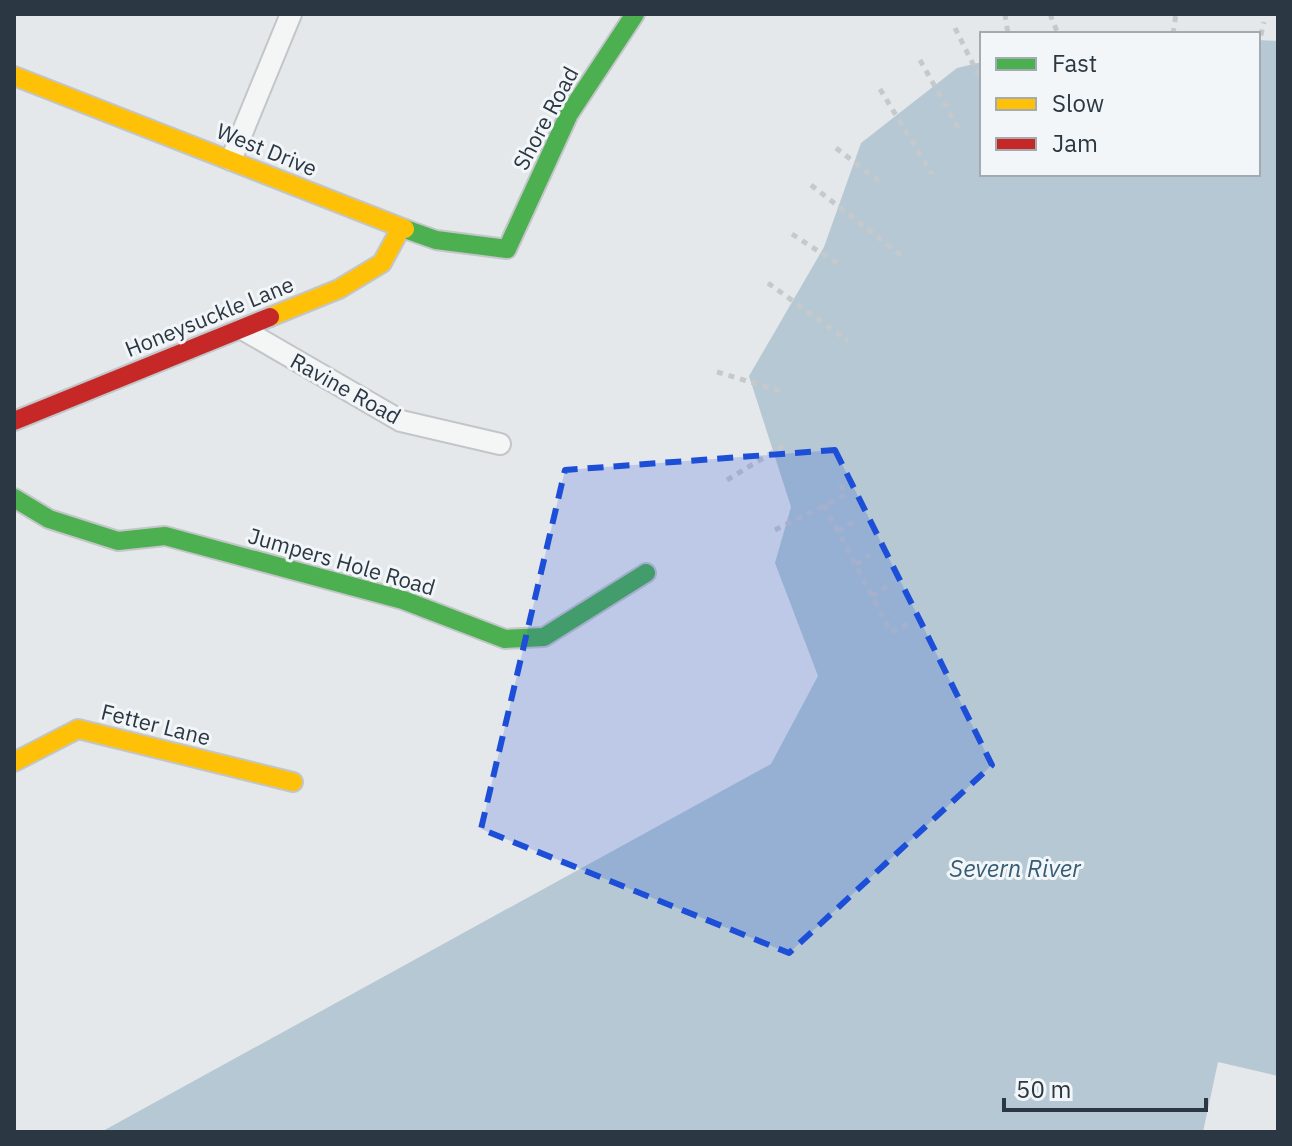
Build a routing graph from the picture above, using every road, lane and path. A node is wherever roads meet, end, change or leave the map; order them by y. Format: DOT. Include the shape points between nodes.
graph roads {
  1 [pos="291,14"];
  2 [pos="635,14"];
  3 [pos="1264,22"];
  4 [pos="955,28"];
  5 [pos="1260,39"];
  6 [pos="920,60"];
  7 [pos="14,76"];
  8 [pos="980,78"];
  9 [pos="880,89"];
  10 [pos="960,131"];
  11 [pos="836,148"];
  12 [pos="231,160"];
  13 [pos="932,174"];
  14 [pos="811,185"];
  15 [pos="884,185"];
  16 [pos="401,228"];
  17 [pos="792,234"];
  18 [pos="507,249"];
  19 [pos="906,259"];
  20 [pos="841,266"];
  21 [pos="768,283"];
  22 [pos="244,330"];
  23 [pos="848,341"];
  24 [pos="717,372"];
  25 [pos="781,391"];
  26 [pos="14,421"];
  27 [pos="500,444"];
  28 [pos="783,446"];
  29 [pos="727,480"];
  30 [pos="841,484"];
  31 [pos="845,495"];
  32 [pos="14,498"];
  33 [pos="848,503"];
  34 [pos="824,505"];
  35 [pos="853,522"];
  36 [pos="775,530"];
  37 [pos="838,531"];
  38 [pos="870,555"];
  39 [pos="856,564"];
  40 [pos="646,573"];
  41 [pos="889,585"];
  42 [pos="872,596"];
  43 [pos="908,624"];
  44 [pos="14,762"];
  45 [pos="293,782"];
  1 -- 12 [label="street"];
  2 -- 18 [label="street, Shore Road" via="569,114"];
  3 -- 5 [label="path"];
  4 -- 8 [label="path"];
  6 -- 10 [label="path"];
  7 -- 12 [label="street, West Drive"];
  9 -- 13 [label="path"];
  11 -- 15 [label="path"];
  12 -- 16 [label="street, West Drive"];
  14 -- 19 [label="path"];
  16 -- 18 [label="street, West Drive" via="436,240"];
  16 -- 22 [label="street, Honeysuckle Lane" via="382,263 339,289"];
  17 -- 20 [label="path"];
  21 -- 23 [label="path"];
  22 -- 26 [label="street, Honeysuckle Lane"];
  22 -- 27 [label="street, Ravine Road" via="401,421"];
  24 -- 25 [label="path"];
  28 -- 29 [label="path"];
  30 -- 31 [label="path"];
  31 -- 33 [label="path"];
  31 -- 34 [label="path"];
  32 -- 40 [label="street, Jumpers Hole Road" via="49,519 118,541 165,536 403,600 505,639 544,637"];
  34 -- 36 [label="path"];
  34 -- 37 [label="path"];
  35 -- 37 [label="path"];
  37 -- 39 [label="path"];
  38 -- 39 [label="path"];
  39 -- 42 [label="path"];
  41 -- 42 [label="path"];
  42 -- 43 [label="path" via="891,632"];
  44 -- 45 [label="street, Fetter Lane" via="78,729"];
}
